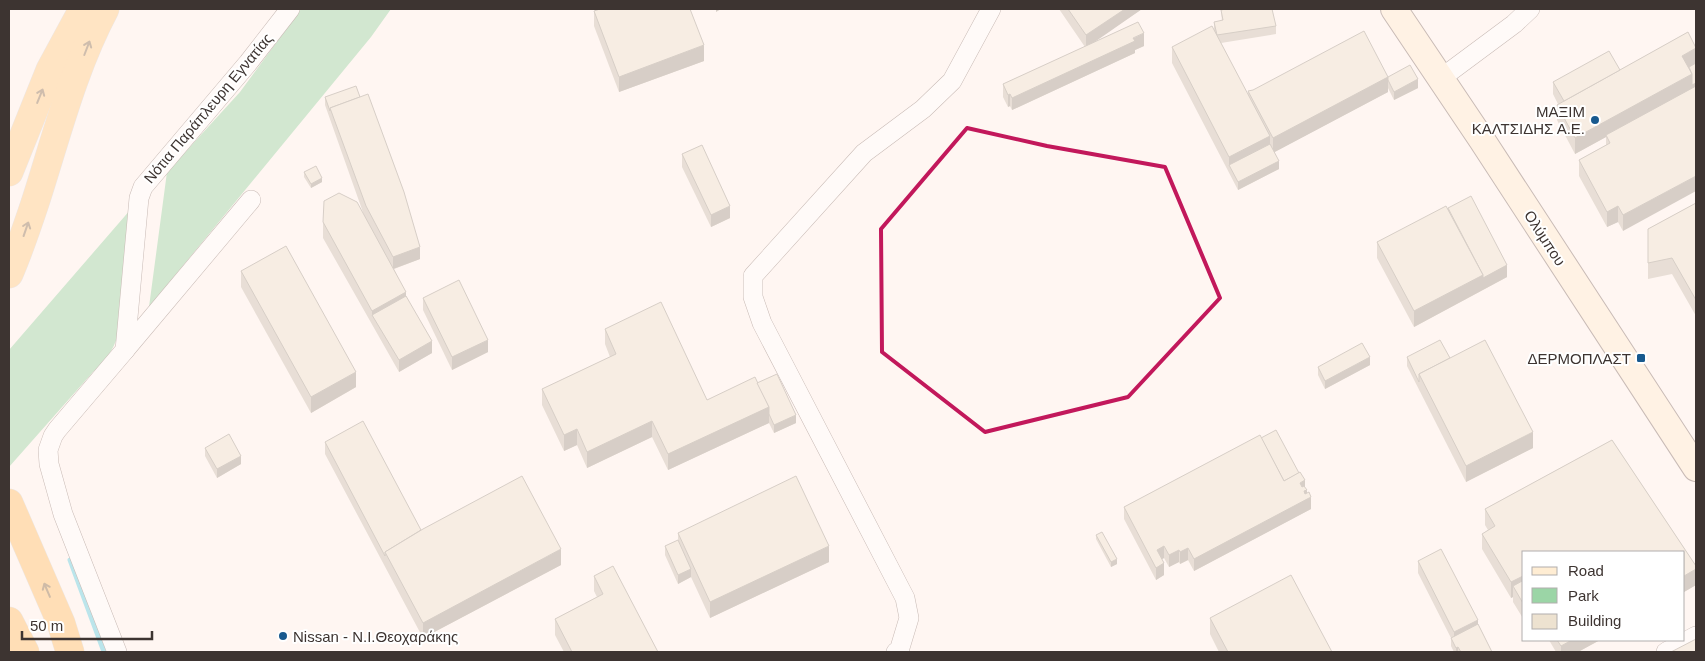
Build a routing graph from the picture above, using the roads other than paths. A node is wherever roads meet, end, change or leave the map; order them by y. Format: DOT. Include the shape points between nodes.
graph roads {
  1 [pos="83,9"];
  2 [pos="105,9"];
  3 [pos="290,9"];
  4 [pos="991,9"];
  5 [pos="1394,9"];
  6 [pos="1530,9"];
  7 [pos="1440,78"];
  8 [pos="9,172"];
  9 [pos="251,200"];
  10 [pos="9,274"];
  11 [pos="125,350"];
  12 [pos="1696,468"];
  13 [pos="9,504"];
  14 [pos="9,621"];
  15 [pos="1696,636"];
  16 [pos="25,652"];
  17 [pos="70,652"];
  18 [pos="117,652"];
  19 [pos="896,652"];
  20 [pos="1666,652"];
  8 -- 1 [label="highway, one-way" via="50,70"];
  10 -- 2 [label="highway, one-way" via="65,111"];
  3 -- 11 [label="street, Νότια Παράπλευρη Εγνατίας" via="143,187 139,198"];
  4 -- 19 [label="street" via="952,81 923,109 864,153 753,276 753,296 762,323 905,598 909,618"];
  5 -- 7 [label="main road, Ολύμπου"];
  6 -- 7 [label="street"];
  7 -- 12 [label="main road, Ολύμπου"];
  9 -- 11 [label="street"];
  11 -- 18 [label="street" via="57,430 48,450 63,514"];
  17 -- 13 [label="highway, one-way" via="61,623"];
  14 -- 16 [label="highway"];
  15 -- 20 [label="street"];
}
